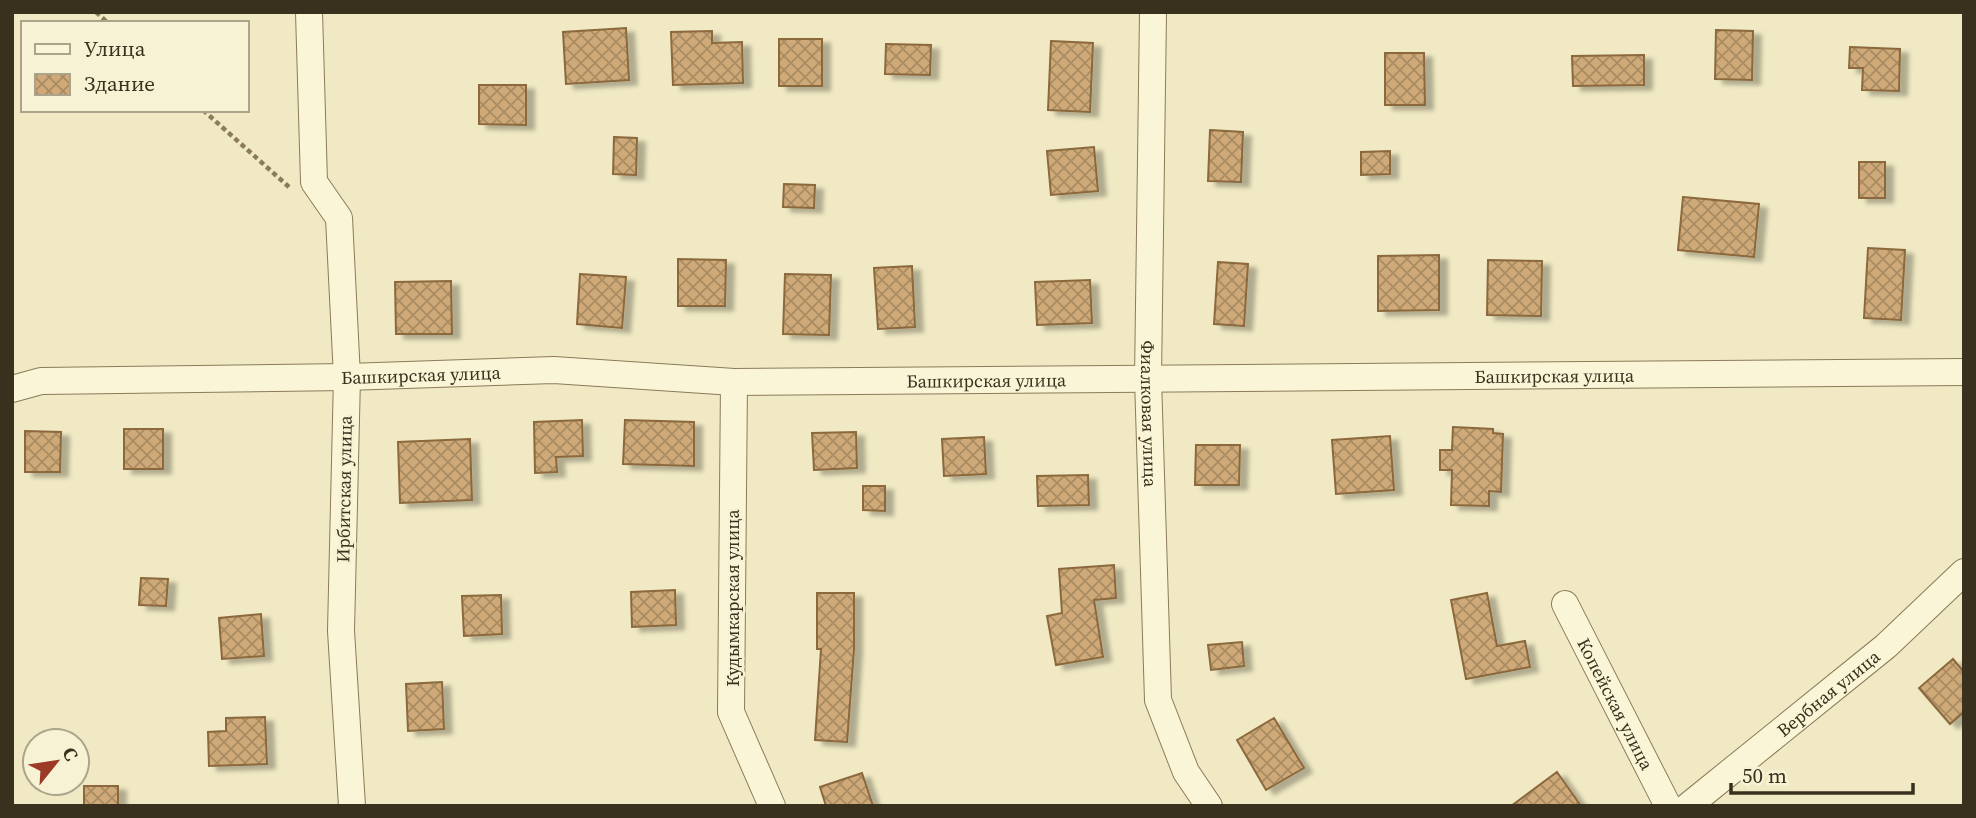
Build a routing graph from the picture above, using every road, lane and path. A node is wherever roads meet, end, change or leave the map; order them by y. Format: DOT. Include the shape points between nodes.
graph roads {
  1 [pos="309,12"];
  2 [pos="1153,12"];
  3 [pos="205,112"];
  4 [pos="314,182"];
  5 [pos="1964,372"];
  6 [pos="347,377"];
  7 [pos="1148,379"];
  8 [pos="734,382"];
  9 [pos="12,389"];
  10 [pos="1964,572"];
  11 [pos="1564,604"];
  12 [pos="352,806"];
  13 [pos="772,806"];
  14 [pos="1209,806"];
  15 [pos="1668,806"];
  16 [pos="1688,806"];
  1 -- 4 [label="street"];
  2 -- 7 [label="street, Фиалковая улица"];
  3 -- 4 [label="path" via="288,188"];
  4 -- 6 [label="street, Ирбитская улица" via="339,218"];
  5 -- 7 [label="street, Башкирская улица"];
  6 -- 8 [label="street, Башкирская улица" via="554,370"];
  6 -- 9 [label="street, Башкирская улица" via="41,381"];
  6 -- 12 [label="street, Ирбитская улица" via="341,631"];
  7 -- 8 [label="street, Башкирская улица"];
  7 -- 14 [label="street, Фиалковая улица" via="1158,701 1186,772"];
  8 -- 13 [label="street, Кудымкарская улица" via="731,712"];
  10 -- 16 [label="street, Вербная улица" via="1886,646"];
  11 -- 15 [label="street, Копейская улица"];
}
